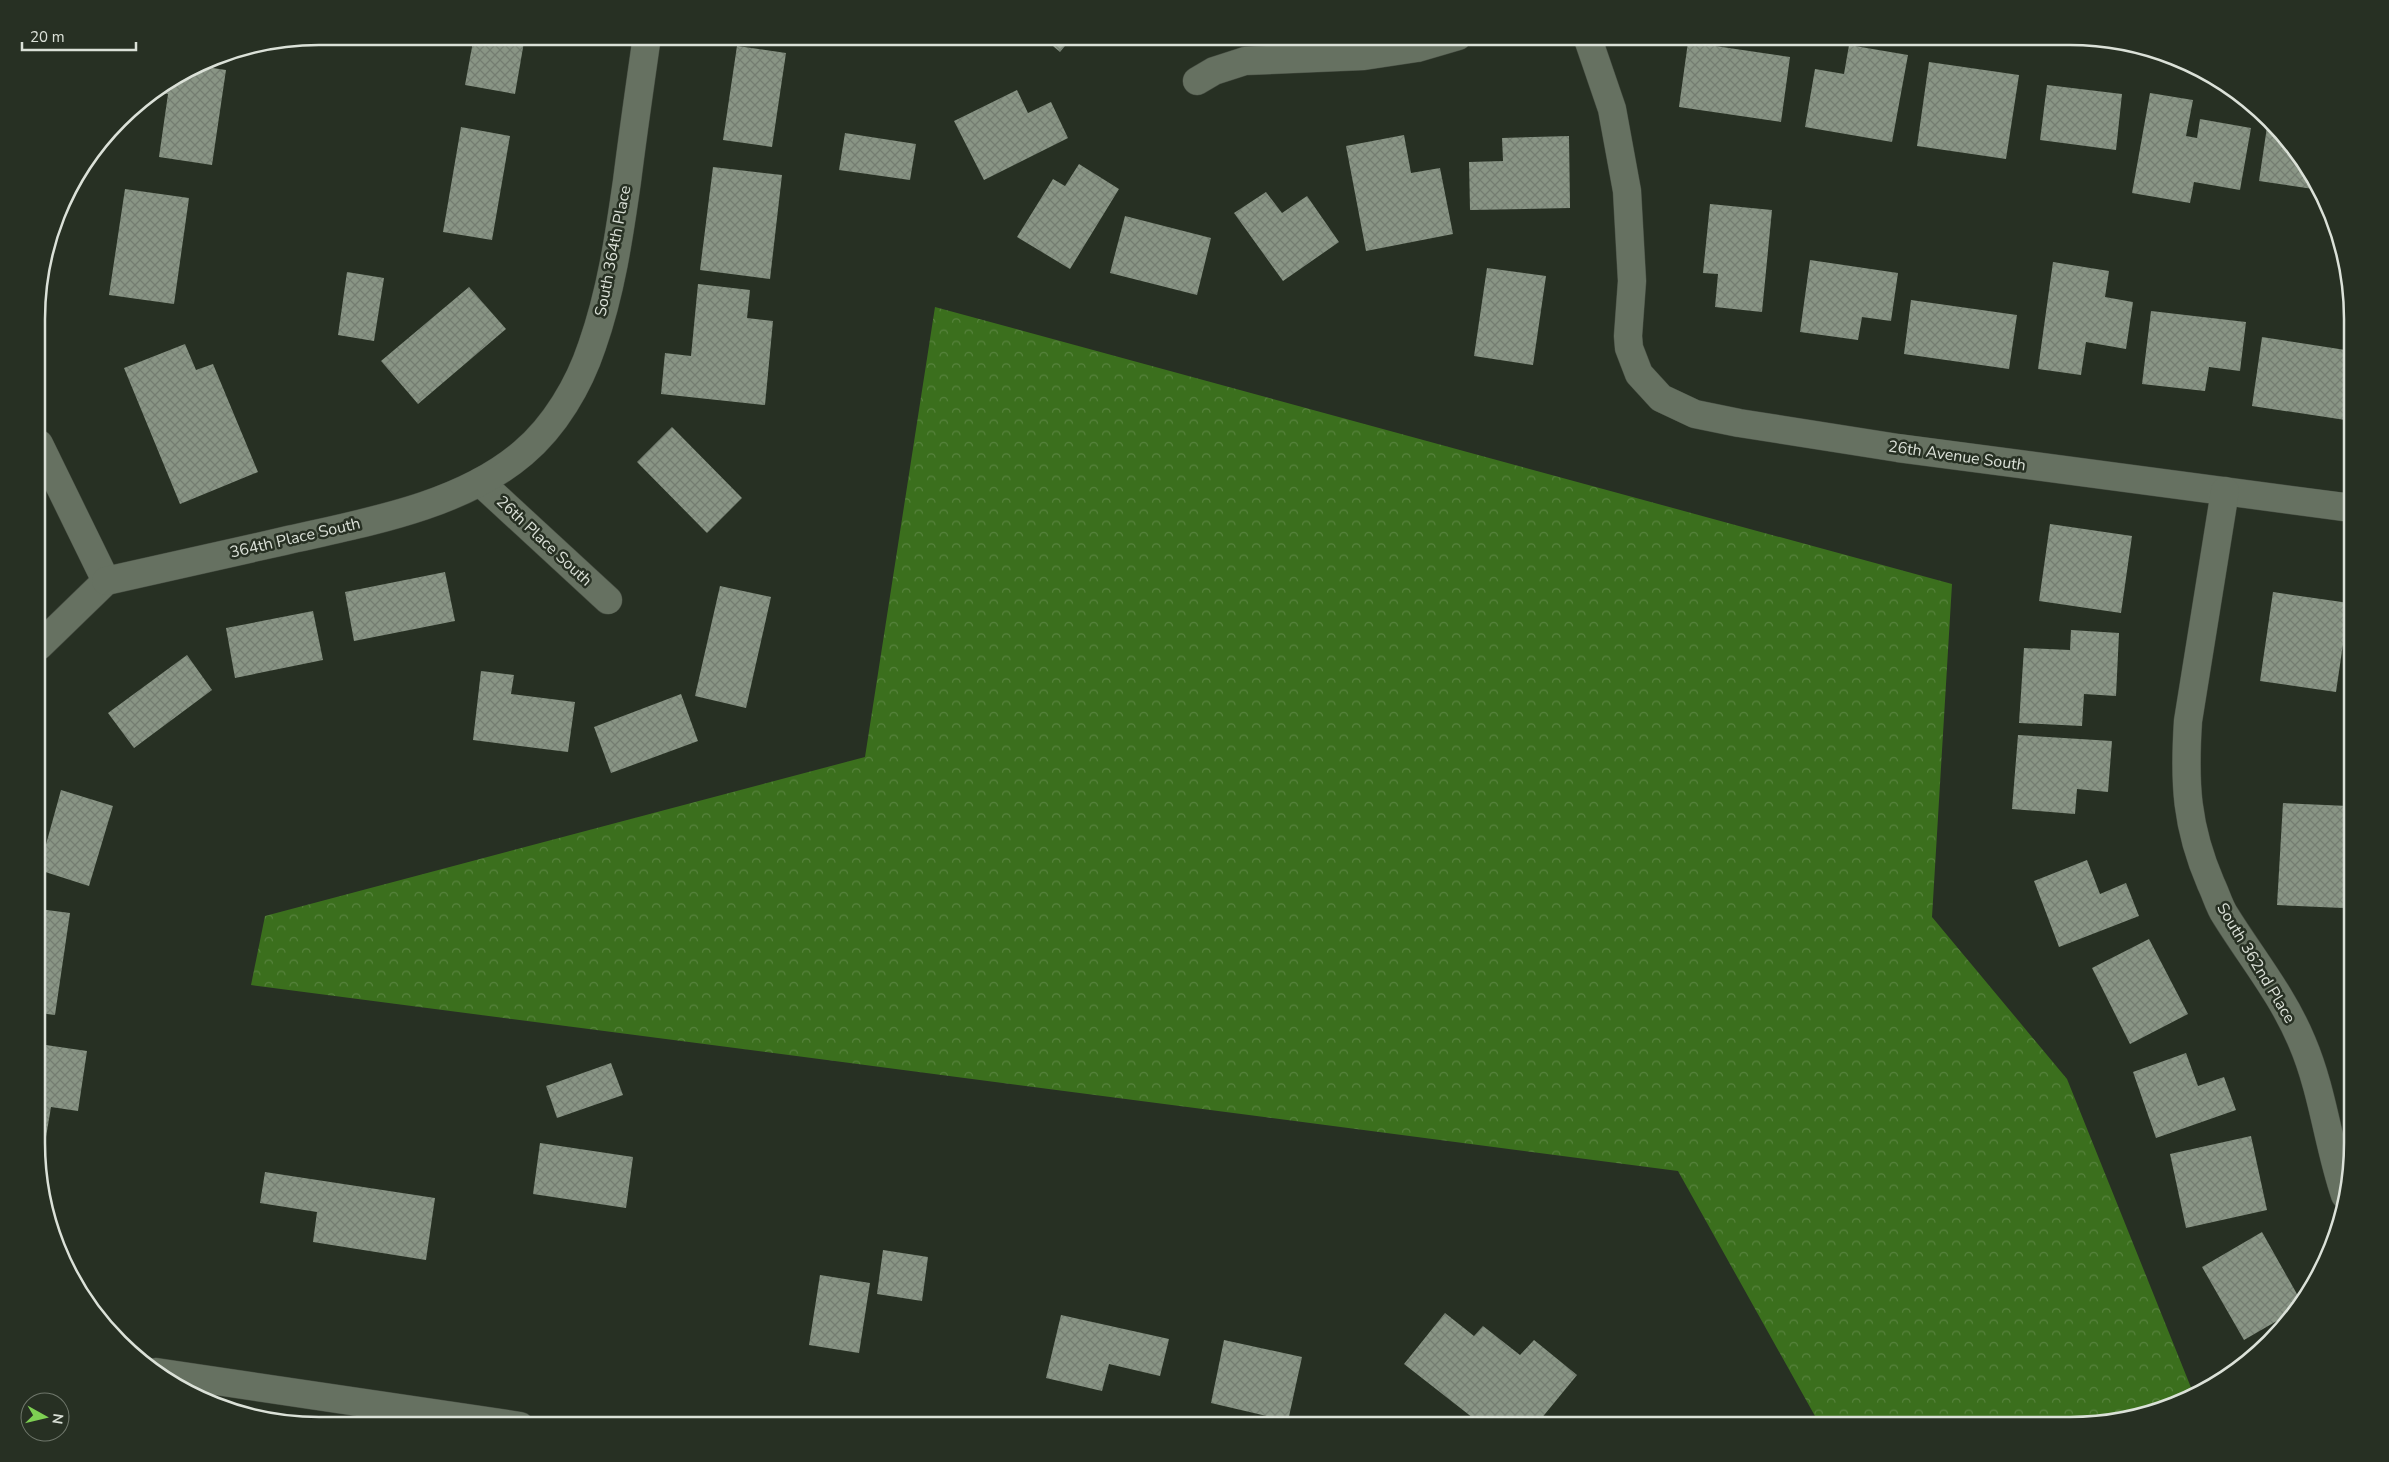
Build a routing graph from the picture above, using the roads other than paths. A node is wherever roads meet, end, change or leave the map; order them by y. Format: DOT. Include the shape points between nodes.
graph roads {
  1 [pos="646,45"];
  2 [pos="1427,45"];
  3 [pos="1590,45"];
  4 [pos="1197,81"];
  5 [pos="45,456"];
  6 [pos="480,482"];
  7 [pos="2225,491"];
  8 [pos="2344,507"];
  9 [pos="106,581"];
  10 [pos="608,600"];
  11 [pos="45,640"];
  12 [pos="2341,1181"];
  13 [pos="173,1374"];
  14 [pos="459,1417"];
  1 -- 6 [label="street, South 364th Place" via="610,288 592,348 570,395 539,436 524,452"];
  2 -- 4 [label="street" via="1364,56 1246,61 1214,71"];
  3 -- 7 [label="street, 26th Avenue South" via="1612,109 1624,166 1632,248 1628,342 1639,374 1662,398 1695,414 1739,424"];
  5 -- 9 [label="street"];
  6 -- 9 [label="street, 364th Place South" via="366,522"];
  6 -- 10 [label="street, 26th Place South"];
  7 -- 8 [label="street, 26th Avenue South"];
  7 -- 12 [label="street, South 362nd Place" via="2188,721 2187,803 2196,846 2224,913 2286,1009 2302,1042"];
  9 -- 11 [label="street"];
  13 -- 14 [label="street"];
}
